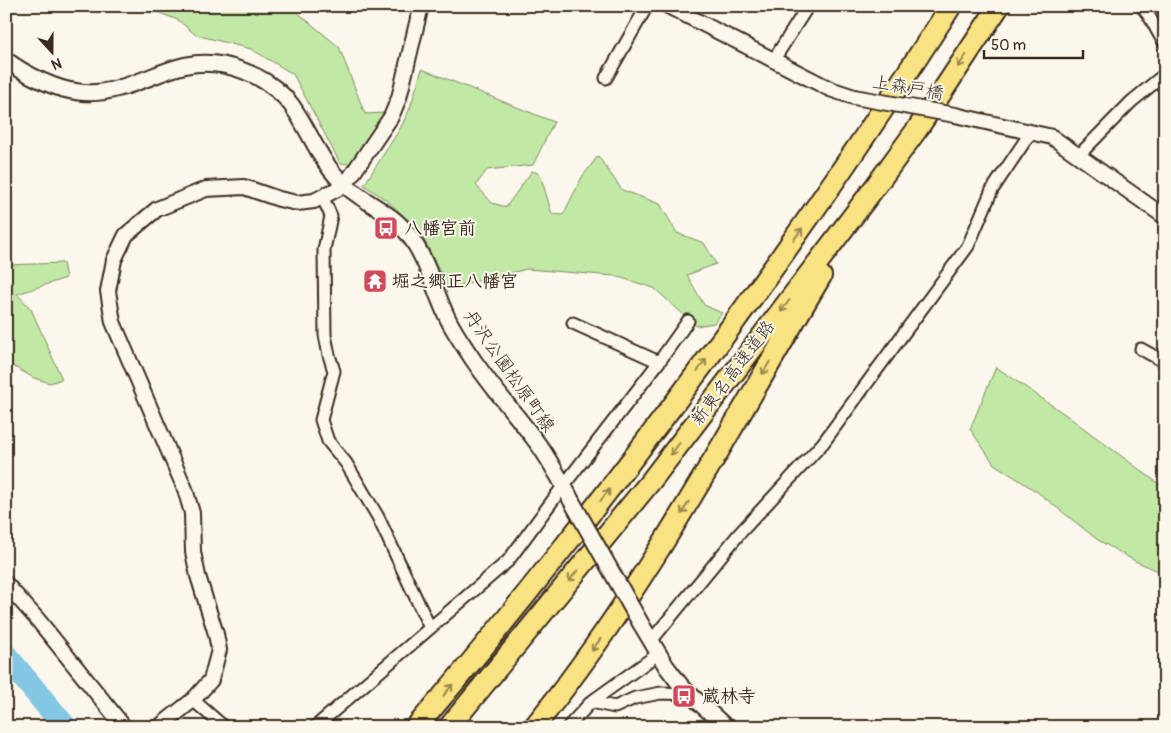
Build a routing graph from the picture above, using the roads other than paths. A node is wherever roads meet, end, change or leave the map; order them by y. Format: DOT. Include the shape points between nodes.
graph roads {
  1 [pos="422,6"];
  2 [pos="647,6"];
  3 [pos="668,6"];
  4 [pos="808,6"];
  5 [pos="951,6"];
  6 [pos="999,6"];
  7 [pos="1142,6"];
  8 [pos="1165,43"];
  9 [pos="6,60"];
  10 [pos="773,61"];
  11 [pos="1165,74"];
  12 [pos="606,78"];
  13 [pos="1031,132"];
  14 [pos="1079,155"];
  15 [pos="348,181"];
  16 [pos="872,191"];
  17 [pos="323,198"];
  18 [pos="1165,218"];
  19 [pos="688,321"];
  20 [pos="572,323"];
  21 [pos="1141,349"];
  22 [pos="1165,353"];
  23 [pos="659,362"];
  24 [pos="564,485"];
  25 [pos="6,584"];
  26 [pos="430,628"];
  27 [pos="655,648"];
  28 [pos="689,694"];
  29 [pos="192,700"];
  30 [pos="591,702"];
  31 [pos="124,727"];
  32 [pos="159,727"];
  33 [pos="224,727"];
  34 [pos="315,727"];
  35 [pos="416,727"];
  36 [pos="449,727"];
  37 [pos="534,727"];
  38 [pos="568,727"];
  39 [pos="726,727"];
  1 -- 15 [label="street" via="399,98 391,117"];
  2 -- 12 [label="street"];
  3 -- 10 [label="street, 上森戸橋"];
  4 -- 10 [label="street"];
  35 -- 5 [label="highway, 新東名高速道路, one-way" via="549,566 744,310 833,184"];
  6 -- 16 [label="highway, 新東名高速道路, one-way"];
  7 -- 8 [label="street"];
  9 -- 15 [label="main road, 丹沢公園松原町線" via="42,80 78,92 97,93 180,66 208,63 226,66 254,76 287,99 326,165"];
  10 -- 13 [label="street, 上森戸橋, bridge" via="854,97"];
  11 -- 14 [label="street" via="1131,102"];
  13 -- 14 [label="street, 上森戸橋" via="1052,137"];
  13 -- 27 [label="street" via="992,190 968,246 823,443 739,534"];
  14 -- 18 [label="street, 上森戸橋"];
  15 -- 17 [label="street"];
  15 -- 24 [label="main road, 丹沢公園松原町線" via="392,218 418,247 448,318 470,356 543,451"];
  16 -- 36 [label="highway, 新東名高速道路, one-way" via="651,481"];
  16 -- 37 [label="highway, one-way" via="669,535 590,654"];
  17 -- 26 [label="street" via="331,216 324,250 325,336 334,371 321,420 328,441 346,463 378,517"];
  17 -- 29 [label="street" via="297,203 244,187 206,189 157,209 126,235 114,260 108,291 113,322 185,489 192,513 193,552 198,576 219,650 211,680"];
  19 -- 23 [label="street"];
  20 -- 23 [label="street"];
  21 -- 22 [label="street" via="1161,360"];
  23 -- 24 [label="street"];
  24 -- 26 [label="street" via="508,561"];
  24 -- 27 [label="main road, 丹沢公園松原町線, bridge"];
  25 -- 31 [label="street"];
  26 -- 34 [label="street"];
  27 -- 28 [label="main road, 丹沢公園松原町線"];
  27 -- 30 [label="street"];
  28 -- 30 [label="street" via="661,693 635,698 615,707"];
  28 -- 39 [label="main road, 丹沢公園松原町線"];
  29 -- 32 [label="street"];
  29 -- 33 [label="street"];
  30 -- 38 [label="street"];
}
